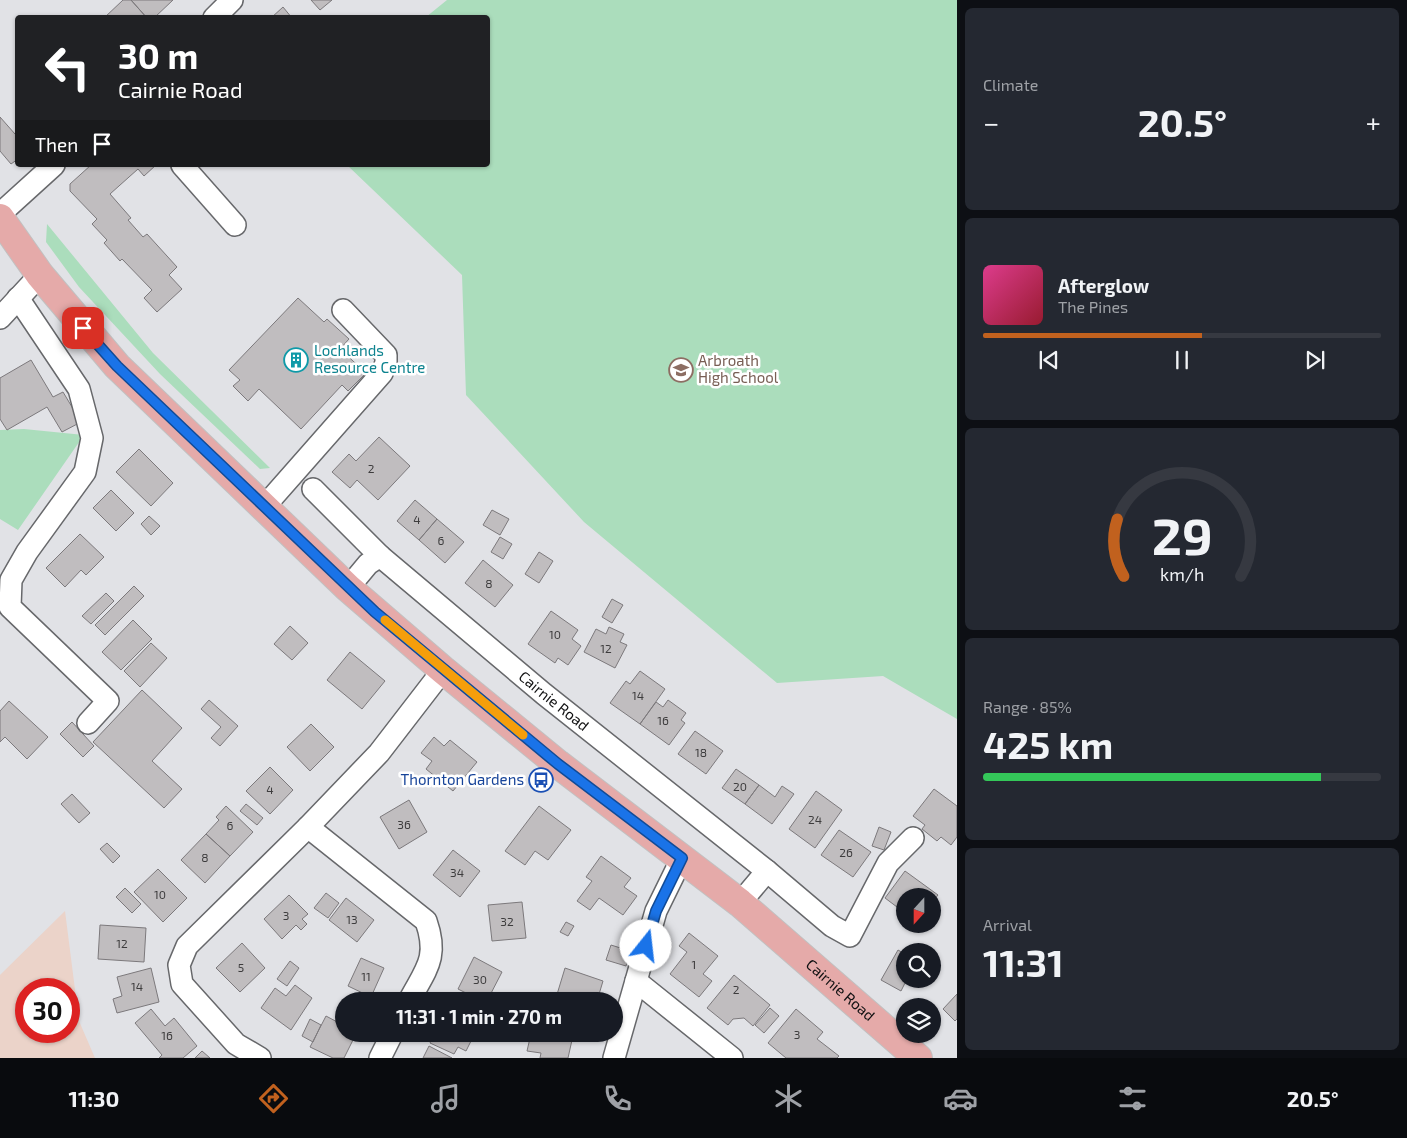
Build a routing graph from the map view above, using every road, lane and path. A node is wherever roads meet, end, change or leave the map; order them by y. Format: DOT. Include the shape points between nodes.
graph roads {
  1 [pos="232,0"];
  2 [pos="217,15"];
  3 [pos="52,167"];
  4 [pos="184,167"];
  5 [pos="0,214"];
  6 [pos="0,218"];
  7 [pos="235,225"];
  8 [pos="40,274"];
  9 [pos="18,298"];
  10 [pos="343,310"];
  11 [pos="0,318"];
  12 [pos="313,489"];
  13 [pos="264,507"];
  14 [pos="380,556"];
  15 [pos="348,588"];
  16 [pos="5,613"];
  17 [pos="443,670"];
  18 [pos="88,723"];
  19 [pos="308,827"];
  20 [pos="913,838"];
  21 [pos="682,858"];
  22 [pos="767,871"];
  23 [pos="740,903"];
  24 [pos="636,981"];
  25 [pos="414,992"];
  26 [pos="388,1042"];
  27 [pos="260,1058"];
  28 [pos="380,1058"];
  29 [pos="614,1058"];
  30 [pos="732,1058"];
  31 [pos="918,1058"];
  1 -- 2 [label="street"];
  3 -- 5 [label="street"];
  4 -- 7 [label="street"];
  6 -- 8 [label="main road, Cairnie Road"];
  8 -- 9 [label="street"];
  8 -- 13 [label="main road, Cairnie Road" via="117,366"];
  9 -- 11 [label="street"];
  9 -- 16 [label="street" via="79,389 92,438 85,472 27,552 11,580"];
  10 -- 13 [label="street" via="386,356 382,373"];
  12 -- 14 [label="street, Cairnie Road"];
  13 -- 15 [label="main road, Cairnie Road"];
  14 -- 15 [label="street" via="368,564"];
  14 -- 22 [label="street, Cairnie Road" via="544,694"];
  15 -- 17 [label="main road, Cairnie Road"];
  16 -- 18 [label="street" via="108,701"];
  17 -- 19 [label="street" via="379,753"];
  17 -- 21 [label="main road, Cairnie Road" via="558,764"];
  19 -- 25 [label="street" via="426,921 432,938 432,956"];
  19 -- 27 [label="street" via="187,946 179,965 182,984 236,1044"];
  20 -- 22 [label="street, Cairnie Road" via="888,863 850,936 832,926"];
  21 -- 23 [label="main road, Cairnie Road"];
  21 -- 24 [label="street" via="656,911"];
  22 -- 23 [label="street"];
  23 -- 31 [label="main road, Cairnie Road"];
  24 -- 29 [label="street"];
  24 -- 30 [label="street"];
  26 -- 28 [label="street"];
}
